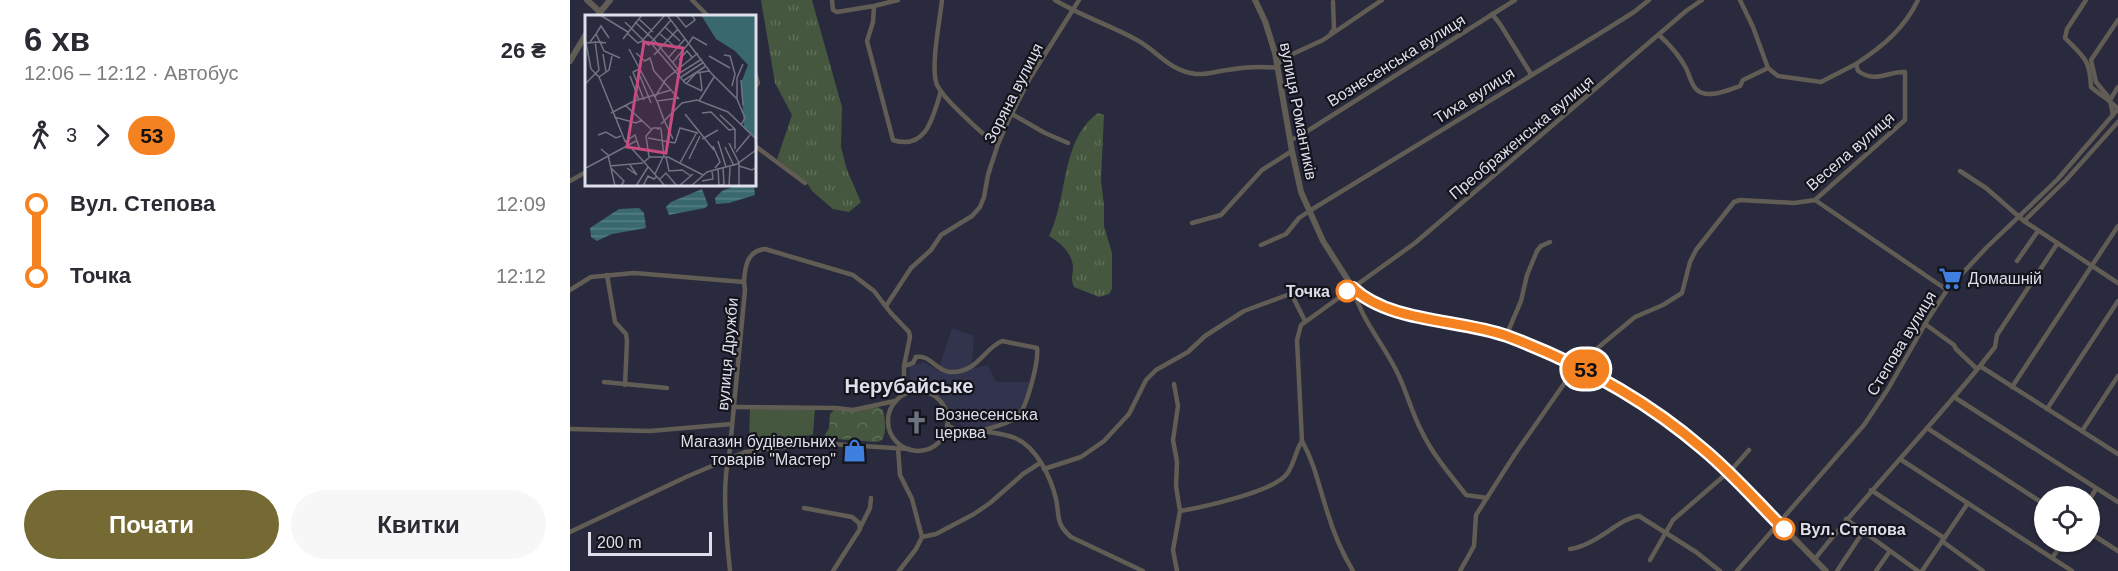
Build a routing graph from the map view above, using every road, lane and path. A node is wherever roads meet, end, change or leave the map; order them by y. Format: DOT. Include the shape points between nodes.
graph roads {
  1 [pos="587,0"];
  2 [pos="610,0"];
  3 [pos="692,0"];
  4 [pos="832,0"];
  5 [pos="898,0"];
  6 [pos="942,0"];
  7 [pos="1055,0"];
  8 [pos="1079,0"];
  9 [pos="1255,0"];
  10 [pos="1382,0"];
  11 [pos="1515,0"];
  12 [pos="1649,0"];
  13 [pos="1702,0"];
  14 [pos="1740,0"];
  15 [pos="1918,0"];
  16 [pos="2086,0"];
  17 [pos="1333,2"];
  18 [pos="874,6"];
  19 [pos="1071,10"];
  20 [pos="1492,14"];
  21 [pos="600,15"];
  22 [pos="707,15"];
  23 [pos="2118,20"];
  24 [pos="1330,35"];
  25 [pos="1659,35"];
  26 [pos="585,36"];
  27 [pos="570,61"];
  28 [pos="1856,64"];
  29 [pos="1277,67"];
  30 [pos="1768,68"];
  31 [pos="1531,74"];
  32 [pos="2118,87"];
  33 [pos="941,91"];
  34 [pos="2110,100"];
  35 [pos="2118,109"];
  36 [pos="1012,114"];
  37 [pos="2112,117"];
  38 [pos="2118,122"];
  39 [pos="1290,140"];
  40 [pos="1068,143"];
  41 [pos="998,144"];
  42 [pos="756,146"];
  43 [pos="1292,151"];
  44 [pos="1960,171"];
  45 [pos="585,173"];
  46 [pos="570,182"];
  47 [pos="805,183"];
  48 [pos="1815,200"];
  49 [pos="1311,210"];
  50 [pos="2019,216"];
  51 [pos="2024,221"];
  52 [pos="1192,223"];
  53 [pos="2118,226"];
  54 [pos="2038,231"];
  55 [pos="1550,242"];
  56 [pos="2057,244"];
  57 [pos="1261,245"];
  58 [pos="2018,261"];
  59 [pos="2092,266"];
  60 [pos="607,275"];
  61 [pos="744,282"];
  62 [pos="2118,283"];
  63 [pos="1353,288"];
  64 [pos="570,290"];
  65 [pos="1947,290"];
  66 [pos="2118,301"];
  67 [pos="886,306"];
  68 [pos="1305,321"];
  69 [pos="1925,324"];
  70 [pos="1506,336"];
  71 [pos="907,354"];
  72 [pos="916,357"];
  73 [pos="906,364"];
  74 [pos="1578,365"];
  75 [pos="1979,367"];
  76 [pos="2118,376"];
  77 [pos="604,382"];
  78 [pos="1174,384"];
  79 [pos="625,385"];
  80 [pos="2013,387"];
  81 [pos="668,388"];
  82 [pos="904,394"];
  83 [pos="1954,397"];
  84 [pos="895,401"];
  85 [pos="734,407"];
  86 [pos="2047,410"];
  87 [pos="732,424"];
  88 [pos="947,425"];
  89 [pos="1927,428"];
  90 [pos="570,429"];
  91 [pos="979,430"];
  92 [pos="2082,431"];
  93 [pos="1302,441"];
  94 [pos="898,448"];
  95 [pos="909,449"];
  96 [pos="1749,450"];
  97 [pos="2118,453"];
  98 [pos="729,458"];
  99 [pos="1900,459"];
  100 [pos="1040,463"];
  101 [pos="1044,469"];
  102 [pos="1728,471"];
  103 [pos="2091,486"];
  104 [pos="1871,490"];
  105 [pos="2100,491"];
  106 [pos="872,498"];
  107 [pos="1487,498"];
  108 [pos="2034,498"];
  109 [pos="2118,502"];
  110 [pos="1968,503"];
  111 [pos="804,508"];
  112 [pos="1180,511"];
  113 [pos="1846,519"];
  114 [pos="1778,523"];
  115 [pos="860,529"];
  116 [pos="1665,531"];
  117 [pos="570,532"];
  118 [pos="1863,532"];
  119 [pos="922,537"];
  120 [pos="2100,539"];
  121 [pos="1943,540"];
  122 [pos="1570,549"];
  123 [pos="1890,551"];
  124 [pos="2118,551"];
  125 [pos="2056,552"];
  126 [pos="2052,558"];
  127 [pos="1650,560"];
  128 [pos="1814,560"];
  129 [pos="730,571"];
  130 [pos="832,571"];
  131 [pos="899,571"];
  132 [pos="1143,571"];
  133 [pos="1177,571"];
  134 [pos="1353,571"];
  135 [pos="1460,571"];
  136 [pos="1720,571"];
  137 [pos="1738,571"];
  138 [pos="1826,571"];
  139 [pos="1837,571"];
  140 [pos="1876,571"];
  141 [pos="1920,571"];
  142 [pos="1982,571"];
  143 [pos="2072,571"];
  1 -- 21 [label="street"];
  2 -- 21 [label="street"];
  3 -- 22 [label="street"];
  4 -- 18 [label="street" via="837,12"];
  5 -- 18 [label="street"];
  6 -- 33 [label="street" via="934,72"];
  7 -- 19 [label="street"];
  8 -- 19 [label="street, Зоряна вулиця"];
  9 -- 29 [label="street, вулиця Романтиків" via="1270,36"];
  10 -- 24 [label="street"];
  11 -- 20 [label="street, Вознесенська вулиця"];
  12 -- 31 [label="street, Тиха вулиця"];
  13 -- 25 [label="street, Преображенська вулиця"];
  14 -- 30 [label="street"];
  15 -- 28 [label="street" via="1900,29"];
  16 -- 34 [label="street" via="2064,38 2089,65 2091,87"];
  17 -- 24 [label="street" via="1334,29"];
  18 -- 33 [label="street" via="867,41 893,140 919,139"];
  19 -- 29 [label="street" via="1126,34 1171,67 1186,72"];
  19 -- 36 [label="street, Зоряна вулиця"];
  20 -- 31 [label="street"];
  20 -- 39 [label="street, Вознесенська вулиця"];
  23 -- 34 [label="street" via="2091,60 2096,82"];
  24 -- 29 [label="street" via="1284,58"];
  25 -- 30 [label="street" via="1686,68 1697,91 1703,93 1720,93 1740,86 1743,80"];
  25 -- 63 [label="street, Преображенська вулиця" via="1415,243"];
  26 -- 27 [label="street"];
  28 -- 30 [label="street" via="1821,82 1778,76"];
  28 -- 48 [label="street, Весела вулиця" via="1858,71 1873,77 1905,72 1905,120"];
  29 -- 39 [label="street, вулиця Романтиків"];
  31 -- 49 [label="street, Тиха вулиця"];
  32 -- 34 [label="street"];
  33 -- 41 [label="street" via="987,138"];
  34 -- 35 [label="street"];
  34 -- 37 [label="street"];
  35 -- 37 [label="street, Степова вулиця"];
  36 -- 40 [label="street"];
  36 -- 41 [label="street, Зоряна вулиця"];
  37 -- 50 [label="street, Степова вулиця" via="2057,180"];
  38 -- 51 [label="street"];
  39 -- 43 [label="street, вулиця Романтиків"];
  41 -- 67 [label="street, Зоряна вулиця" via="980,207 940,235 931,250 911,268"];
  42 -- 47 [label="street"];
  43 -- 49 [label="street, вулиця Романтиків" via="1301,192"];
  43 -- 52 [label="street" via="1262,170 1221,215"];
  44 -- 50 [label="street"];
  45 -- 46 [label="street"];
  48 -- 65 [label="street"];
  48 -- 74 [label="street, Весела вулиця" via="1734,202 1696,250 1682,293 1635,317"];
  49 -- 57 [label="street, Тиха вулиця" via="1286,234"];
  49 -- 63 [label="street, вулиця Романтиків" via="1323,241"];
  50 -- 51 [label="street"];
  50 -- 65 [label="street, Степова вулиця"];
  51 -- 54 [label="street"];
  53 -- 59 [label="street"];
  54 -- 56 [label="street"];
  54 -- 58 [label="street"];
  55 -- 70 [label="street" via="1537,251"];
  56 -- 59 [label="street"];
  56 -- 75 [label="street"];
  59 -- 62 [label="street"];
  59 -- 80 [label="street"];
  60 -- 61 [label="street" via="656,274"];
  60 -- 64 [label="street" via="591,277"];
  60 -- 79 [label="street" via="615,322 626,334"];
  61 -- 67 [label="street, вулиця Дружби" via="746,264 752,254 759,249 773,249 853,275 867,283"];
  61 -- 85 [label="street, вулиця Дружби"];
  63 -- 68 [label="street, Преображенська вулиця"];
  63 -- 70 [label="street" via="1386,309"];
  63 -- 107 [label="street" via="1365,320 1397,372 1432,451 1466,495"];
  65 -- 69 [label="street, Степова вулиця"];
  66 -- 86 [label="street"];
  67 -- 71 [label="street" via="909,332"];
  68 -- 93 [label="street" via="1297,340"];
  68 -- 101 [label="street" via="1290,294 1244,311 1156,370 1146,380 1129,414 1104,441 1081,457"];
  69 -- 75 [label="street"];
  69 -- 114 [label="street, Степова вулиця" via="1864,425"];
  70 -- 74 [label="street"];
  71 -- 72 [label="street" via="912,352"];
  71 -- 73 [label="street"];
  72 -- 73 [label="street" via="913,363"];
  72 -- 91 [label="street" via="928,358 937,368 952,372 983,359 1002,341 1037,348 1030,393 1021,412 1012,421"];
  73 -- 82 [label="street"];
  74 -- 102 [label="street" via="1660,416"];
  74 -- 107 [label="street, Весела вулиця"];
  75 -- 80 [label="street"];
  75 -- 83 [label="street"];
  76 -- 92 [label="street"];
  77 -- 79 [label="street"];
  78 -- 112 [label="street" via="1178,405 1173,440"];
  79 -- 81 [label="street"];
  80 -- 86 [label="street"];
  82 -- 84 [label="street"];
  82 -- 88 [label="street" via="920,391 936,396 945,408"];
  83 -- 89 [label="street"];
  83 -- 103 [label="street"];
  84 -- 85 [label="street" via="853,410"];
  84 -- 95 [label="street" via="888,417 890,431 897,442"];
  85 -- 87 [label="street, вулиця Дружби"];
  86 -- 92 [label="street"];
  87 -- 90 [label="street" via="650,431"];
  87 -- 98 [label="street, вулиця Дружби"];
  88 -- 91 [label="street" via="962,432"];
  88 -- 95 [label="street" via="934,446"];
  89 -- 99 [label="street"];
  89 -- 108 [label="street"];
  91 -- 100 [label="street" via="1017,439"];
  92 -- 97 [label="street"];
  93 -- 112 [label="street" via="1285,477 1242,496"];
  93 -- 134 [label="street"];
  94 -- 95 [label="street"];
  94 -- 98 [label="street" via="815,443 745,452"];
  94 -- 119 [label="street" via="900,475 912,499"];
  96 -- 102 [label="street"];
  98 -- 117 [label="street"];
  98 -- 129 [label="street, вулиця Дружби" via="726,511"];
  99 -- 104 [label="street"];
  99 -- 110 [label="street"];
  100 -- 101 [label="street"];
  100 -- 119 [label="street" via="990,503 936,534"];
  101 -- 132 [label="street" via="1057,502 1056,515 1066,532"];
  102 -- 114 [label="street"];
  102 -- 116 [label="street" via="1681,511"];
  104 -- 113 [label="street"];
  104 -- 121 [label="street"];
  105 -- 109 [label="street"];
  106 -- 115 [label="street"];
  107 -- 135 [label="street, Весела вулиця" via="1476,515 1474,546"];
  110 -- 121 [label="street"];
  110 -- 126 [label="street"];
  111 -- 115 [label="street" via="852,517"];
  112 -- 133 [label="street" via="1173,550"];
  113 -- 118 [label="street"];
  113 -- 128 [label="street"];
  114 -- 128 [label="street"];
  114 -- 137 [label="street, Степова вулиця"];
  115 -- 130 [label="street"];
  116 -- 122 [label="street" via="1644,518 1634,517 1590,543"];
  116 -- 127 [label="street"];
  116 -- 136 [label="street"];
  118 -- 123 [label="street"];
  118 -- 139 [label="street"];
  119 -- 131 [label="street"];
  120 -- 124 [label="street"];
  121 -- 141 [label="street"];
  121 -- 142 [label="street"];
  123 -- 140 [label="street"];
  123 -- 141 [label="street"];
  125 -- 126 [label="street"];
  126 -- 143 [label="street"];
  128 -- 138 [label="street"];
}
